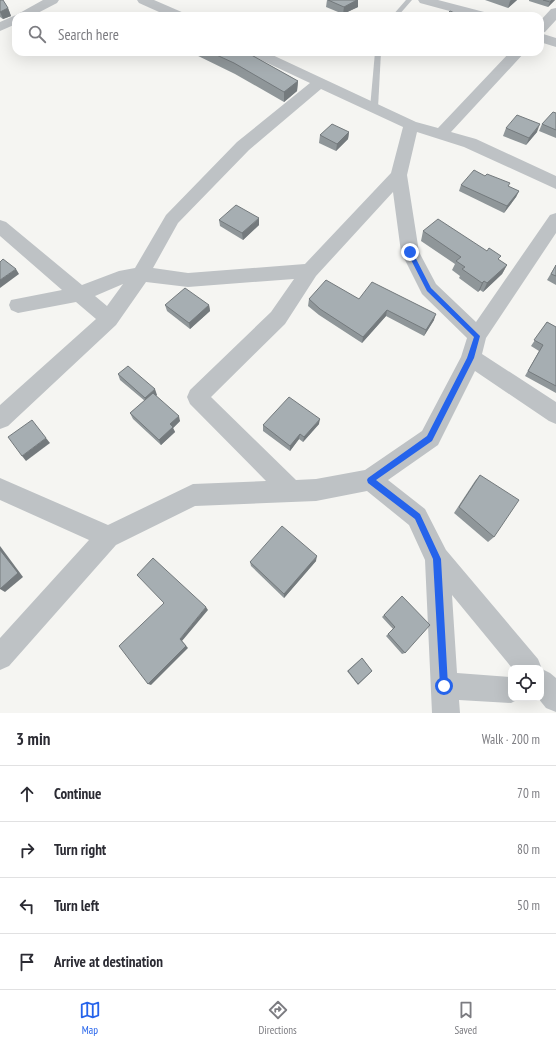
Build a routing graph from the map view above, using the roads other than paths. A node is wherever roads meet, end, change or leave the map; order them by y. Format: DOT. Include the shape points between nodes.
graph roads {
  1 [pos="53,0"];
  2 [pos="143,0"];
  3 [pos="409,0"];
  4 [pos="424,0"];
  5 [pos="30,12"];
  6 [pos="170,12"];
  7 [pos="398,12"];
  8 [pos="468,12"];
  9 [pos="556,12"];
  10 [pos="12,21"];
  11 [pos="544,25"];
  12 [pos="1,26"];
  13 [pos="544,38"];
  14 [pos="556,43"];
  15 [pos="263,56"];
  16 [pos="378,56"];
  17 [pos="514,56"];
  18 [pos="319,83"];
  19 [pos="374,108"];
  20 [pos="411,125"];
  21 [pos="441,134"];
  22 [pos="399,175"];
  23 [pos="556,183"];
  24 [pos="556,219"];
  25 [pos="0,226"];
  26 [pos="310,271"];
  27 [pos="141,274"];
  28 [pos="79,294"];
  29 [pos="18,305"];
  30 [pos="109,319"];
  31 [pos="477,336"];
  32 [pos="471,358"];
  33 [pos="556,414"];
  34 [pos="0,419"];
  35 [pos="370,480"];
  36 [pos="0,489"];
  37 [pos="291,491"];
  38 [pos="108,537"];
  39 [pos="437,559"];
  40 [pos="0,657"];
  41 [pos="526,665"];
  42 [pos="444,686"];
  43 [pos="508,690"];
  44 [pos="446,713"];
  1 -- 5 [label="street"];
  2 -- 6 [label="street"];
  3 -- 7 [label="lane"];
  4 -- 8 [label="street"];
  9 -- 11 [label="street"];
  10 -- 12 [label="street"];
  13 -- 14 [label="street"];
  15 -- 18 [label="street"];
  16 -- 19 [label="lane"];
  17 -- 21 [label="street"];
  18 -- 19 [label="street"];
  18 -- 27 [label="street" via="243,146 172,219"];
  19 -- 20 [label="street"];
  20 -- 21 [label="street"];
  20 -- 22 [label="street"];
  21 -- 23 [label="street" via="470,143"];
  22 -- 26 [label="street"];
  22 -- 31 [label="street" via="410,252 429,289"];
  24 -- 31 [label="street"];
  25 -- 28 [label="street"];
  26 -- 27 [label="street" via="188,280"];
  26 -- 37 [label="street" via="278,318 197,397"];
  27 -- 28 [label="street" via="125,276"];
  27 -- 30 [label="street"];
  28 -- 29 [label="street"];
  28 -- 30 [label="street"];
  30 -- 34 [label="street"];
  31 -- 32 [label="street"];
  32 -- 33 [label="street"];
  32 -- 35 [label="street" via="430,438"];
  35 -- 37 [label="street" via="316,490"];
  35 -- 39 [label="street" via="418,517"];
  36 -- 38 [label="street"];
  37 -- 38 [label="street" via="193,495"];
  38 -- 40 [label="street"];
  39 -- 41 [label="street"];
  39 -- 42 [label="street"];
  42 -- 43 [label="street"];
  42 -- 44 [label="street"];
}
